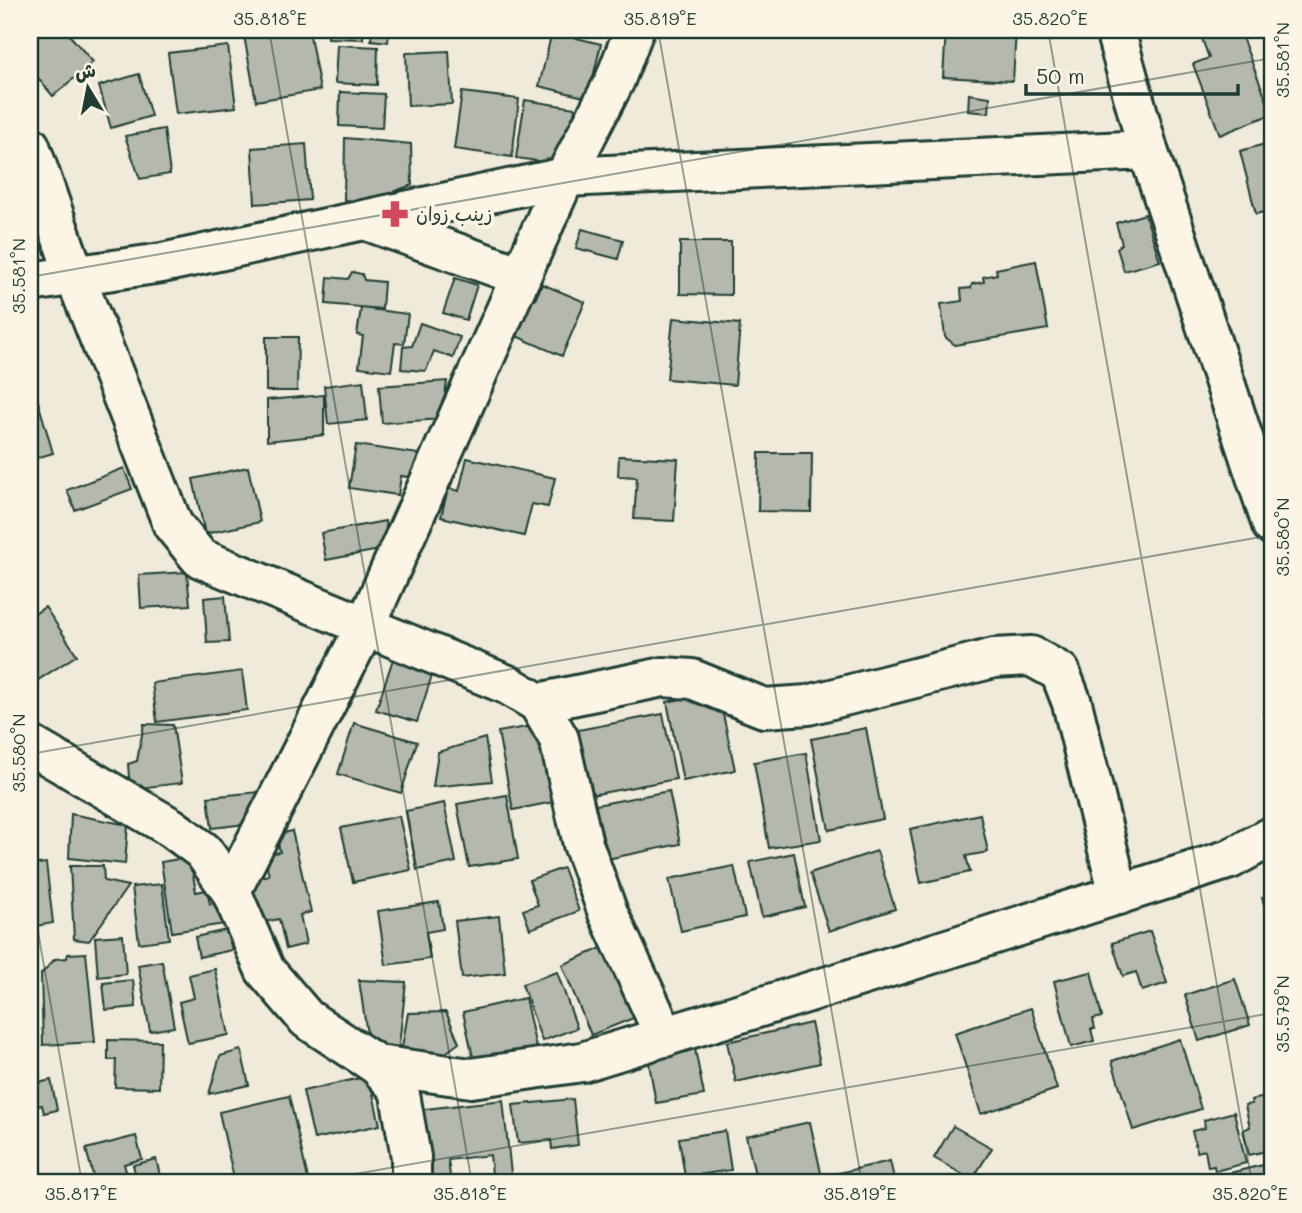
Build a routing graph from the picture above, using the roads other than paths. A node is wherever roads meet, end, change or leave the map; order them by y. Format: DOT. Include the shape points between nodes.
graph roads {
  1 [pos="634,30"];
  2 [pos="1115,30"];
  3 [pos="30,146"];
  4 [pos="1148,150"];
  5 [pos="565,177"];
  6 [pos="365,220"];
  7 [pos="75,276"];
  8 [pos="521,276"];
  9 [pos="30,282"];
  10 [pos="1272,525"];
  11 [pos="365,627"];
  12 [pos="538,703"];
  13 [pos="30,745"];
  14 [pos="1272,836"];
  15 [pos="231,891"];
  16 [pos="1119,894"];
  17 [pos="665,1037"];
  18 [pos="377,1065"];
  19 [pos="411,1183"];
  1 -- 5 [label="street" via="615,80"];
  2 -- 4 [label="street"];
  3 -- 7 [label="street"];
  4 -- 5 [label="street"];
  4 -- 10 [label="street"];
  5 -- 6 [label="street"];
  5 -- 8 [label="street"];
  6 -- 7 [label="street" via="162,263"];
  6 -- 8 [label="street"];
  7 -- 9 [label="street"];
  7 -- 11 [label="street" via="173,525 200,558"];
  8 -- 11 [label="street"];
  11 -- 12 [label="street" via="508,685"];
  11 -- 15 [label="street"];
  12 -- 16 [label="street" via="663,677 692,679 764,708 808,705 994,658 1031,656 1060,672 1072,703"];
  12 -- 17 [label="street" via="559,739 583,844 608,914"];
  13 -- 15 [label="street" via="172,828 203,851"];
  14 -- 16 [label="street" via="1230,859"];
  15 -- 18 [label="street" via="265,970 307,1019"];
  16 -- 17 [label="street"];
  17 -- 18 [label="street" via="582,1062 471,1078"];
  18 -- 19 [label="street" via="399,1089"];
}
